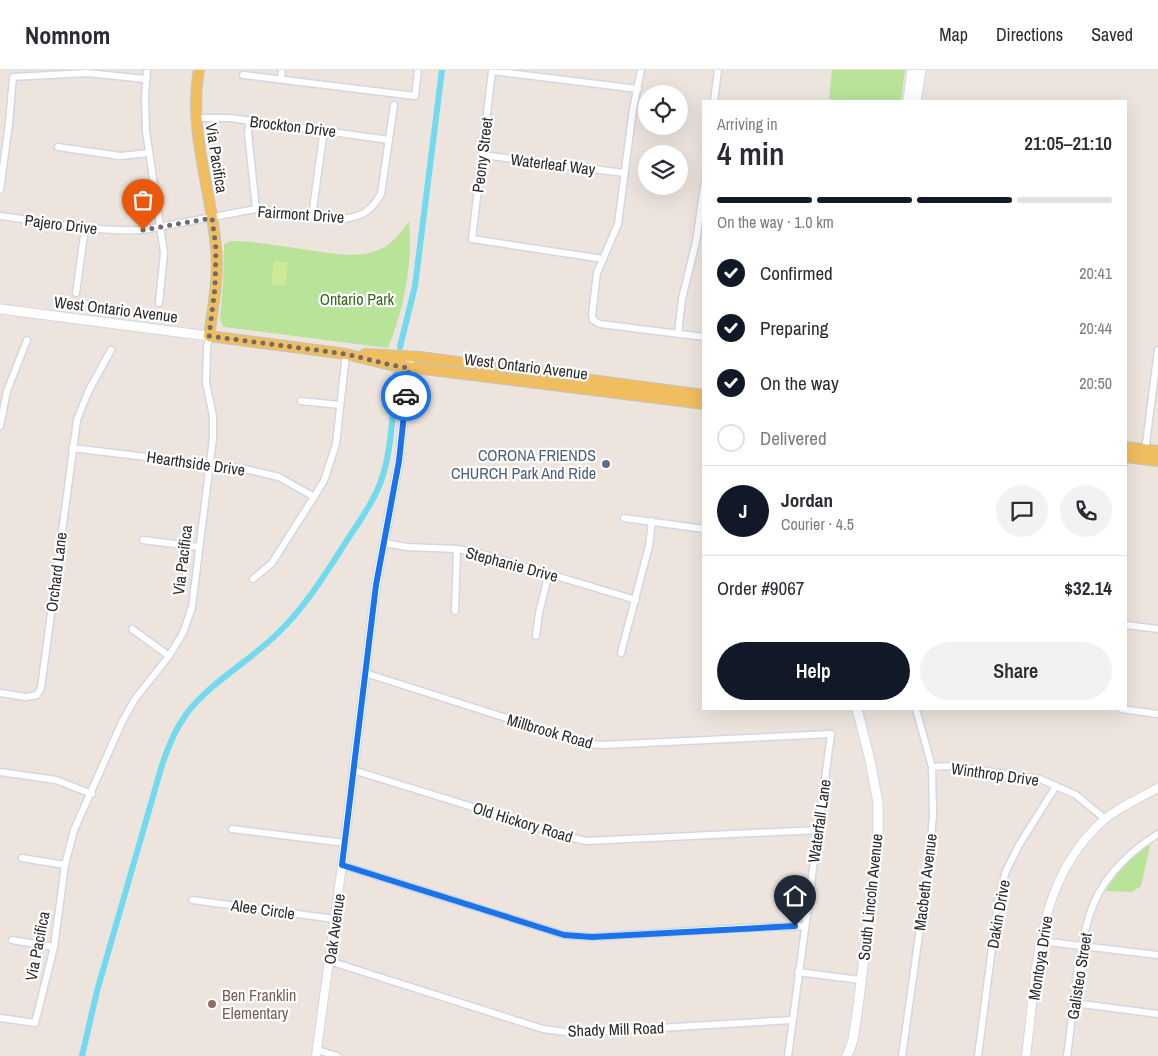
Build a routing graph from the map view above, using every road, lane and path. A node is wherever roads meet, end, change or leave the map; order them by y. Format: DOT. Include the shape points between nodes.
graph roads {
  1 [pos="147,70"];
  2 [pos="199,70"];
  3 [pos="282,70"];
  4 [pos="418,70"];
  5 [pos="641,70"];
  6 [pos="718,70"];
  7 [pos="912,70"];
  8 [pos="920,70"];
  9 [pos="492,71"];
  10 [pos="243,75"];
  11 [pos="146,79"];
  12 [pos="281,79"];
  13 [pos="639,85"];
  14 [pos="638,89"];
  15 [pos="714,100"];
  16 [pos="908,100"];
  17 [pos="916,100"];
  18 [pos="394,105"];
  19 [pos="195,118"];
  20 [pos="250,120"];
  21 [pos="324,130"];
  22 [pos="389,140"];
  23 [pos="58,147"];
  24 [pos="148,153"];
  25 [pos="482,155"];
  26 [pos="624,173"];
  27 [pos="0,190"];
  28 [pos="256,209"];
  29 [pos="702,211"];
  30 [pos="0,216"];
  31 [pos="312,216"];
  32 [pos="212,218"];
  33 [pos="160,226"];
  34 [pos="85,228"];
  35 [pos="700,242"];
  36 [pos="602,259"];
  37 [pos="76,293"];
  38 [pos="159,303"];
  39 [pos="0,309"];
  40 [pos="678,333"];
  41 [pos="209,336"];
  42 [pos="702,337"];
  43 [pos="27,340"];
  44 [pos="111,350"];
  45 [pos="346,354"];
  46 [pos="1158,354"];
  47 [pos="410,356"];
  48 [pos="409,368"];
  49 [pos="702,394"];
  50 [pos="301,401"];
  51 [pos="702,404"];
  52 [pos="340,405"];
  53 [pos="0,426"];
  54 [pos="1127,447"];
  55 [pos="72,448"];
  56 [pos="1158,452"];
  57 [pos="1145,454"];
  58 [pos="1127,457"];
  59 [pos="1158,461"];
  60 [pos="210,465"];
  61 [pos="314,497"];
  62 [pos="624,518"];
  63 [pos="652,521"];
  64 [pos="702,529"];
  65 [pos="143,540"];
  66 [pos="385,543"];
  67 [pos="199,547"];
  68 [pos="458,549"];
  69 [pos="549,574"];
  70 [pos="254,579"];
  71 [pos="636,600"];
  72 [pos="454,611"];
  73 [pos="1127,625"];
  74 [pos="132,628"];
  75 [pos="1158,629"];
  76 [pos="536,636"];
  77 [pos="621,653"];
  78 [pos="169,656"];
  79 [pos="365,674"];
  80 [pos="0,693"];
  81 [pos="857,710"];
  82 [pos="916,710"];
  83 [pos="1127,710"];
  84 [pos="1158,714"];
  85 [pos="831,734"];
  86 [pos="932,767"];
  87 [pos="353,770"];
  88 [pos="0,772"];
  89 [pos="1056,786"];
  90 [pos="1158,788"];
  91 [pos="92,794"];
  92 [pos="1105,819"];
  93 [pos="232,829"];
  94 [pos="818,830"];
  95 [pos="1158,834"];
  96 [pos="345,844"];
  97 [pos="22,858"];
  98 [pos="65,865"];
  99 [pos="342,865"];
  100 [pos="192,900"];
  101 [pos="335,919"];
  102 [pos="805,926"];
  103 [pos="12,940"];
  104 [pos="1040,940"];
  105 [pos="1081,946"];
  106 [pos="54,947"];
  107 [pos="1158,955"];
  108 [pos="329,961"];
  109 [pos="798,972"];
  110 [pos="860,980"];
  111 [pos="1074,1003"];
  112 [pos="1158,1014"];
  113 [pos="0,1018"];
  114 [pos="792,1020"];
  115 [pos="316,1053"];
  116 [pos="337,1056"];
  117 [pos="788,1056"];
  118 [pos="847,1056"];
  119 [pos="902,1056"];
  120 [pos="978,1056"];
  121 [pos="1026,1056"];
  122 [pos="1067,1056"];
  1 -- 11 [label="street"];
  2 -- 19 [label="main road, Via Pacifica"];
  3 -- 12 [label="street"];
  4 -- 12 [label="street" via="415,96"];
  5 -- 13 [label="street"];
  6 -- 15 [label="street"];
  7 -- 16 [label="main road"];
  8 -- 17 [label="main road"];
  9 -- 14 [label="street"];
  9 -- 25 [label="street, Peony Street"];
  10 -- 12 [label="street"];
  11 -- 24 [label="street"];
  11 -- 27 [label="street" via="87,73 13,77"];
  14 -- 26 [label="street"];
  18 -- 22 [label="street, Fairmont Drive"];
  19 -- 20 [label="street, Brockton Drive"];
  19 -- 32 [label="main road, Via Pacifica"];
  20 -- 21 [label="street, Brockton Drive"];
  20 -- 28 [label="street" via="248,133"];
  21 -- 22 [label="street, Brockton Drive"];
  21 -- 31 [label="street"];
  22 -- 31 [label="street, Fairmont Drive" via="381,194 374,205 357,217"];
  23 -- 24 [label="street" via="120,156"];
  24 -- 33 [label="street"];
  25 -- 26 [label="street, Waterleaf Way"];
  25 -- 36 [label="street, Peony Street" via="472,239"];
  26 -- 36 [label="street" via="618,224"];
  28 -- 31 [label="street, Fairmont Drive"];
  28 -- 32 [label="street, Fairmont Drive"];
  29 -- 35 [label="street"];
  30 -- 34 [label="street, Pajero Drive"];
  32 -- 33 [label="street, Pajero Drive"];
  32 -- 41 [label="main road, Via Pacifica" via="216,249"];
  33 -- 34 [label="street, Pajero Drive" via="124,231"];
  33 -- 38 [label="street" via="164,253"];
  34 -- 37 [label="street"];
  35 -- 40 [label="street" via="682,299"];
  36 -- 40 [label="street" via="597,273 593,320 600,324"];
  39 -- 41 [label="main road, West Ontario Avenue"];
  40 -- 42 [label="street"];
  41 -- 45 [label="main road, West Ontario Avenue"];
  41 -- 60 [label="street, Via Pacifica" via="206,383 213,416"];
  43 -- 53 [label="street" via="7,391"];
  44 -- 55 [label="street, Orchard Lane" via="88,392 77,420"];
  45 -- 47 [label="main road, West Ontario Avenue"];
  45 -- 48 [label="main road, West Ontario Avenue"];
  45 -- 52 [label="street"];
  46 -- 57 [label="street"];
  47 -- 48 [label="street, Oak Avenue"];
  47 -- 49 [label="main road, West Ontario Avenue"];
  48 -- 51 [label="main road, West Ontario Avenue"];
  48 -- 66 [label="street, Oak Avenue" via="399,461"];
  50 -- 52 [label="street"];
  52 -- 61 [label="street" via="332,460"];
  54 -- 57 [label="main road"];
  55 -- 60 [label="street, Hearthside Drive"];
  55 -- 80 [label="street, Orchard Lane" via="41,688 37,696"];
  56 -- 57 [label="main road"];
  57 -- 58 [label="main road"];
  57 -- 59 [label="main road"];
  60 -- 61 [label="street, Hearthside Drive" via="279,477"];
  60 -- 67 [label="street, Via Pacifica"];
  61 -- 70 [label="street" via="272,563"];
  62 -- 63 [label="street"];
  63 -- 64 [label="street"];
  63 -- 71 [label="street"];
  65 -- 67 [label="street"];
  66 -- 68 [label="street, Stephanie Drive"];
  66 -- 79 [label="street, Oak Avenue" via="376,585"];
  67 -- 78 [label="street, Via Pacifica" via="192,607 183,633"];
  68 -- 69 [label="street, Stephanie Drive" via="495,556"];
  68 -- 72 [label="street"];
  69 -- 71 [label="street, Stephanie Drive"];
  69 -- 76 [label="street"];
  71 -- 77 [label="street"];
  73 -- 75 [label="street"];
  74 -- 78 [label="street"];
  78 -- 91 [label="street, Via Pacifica" via="122,722"];
  79 -- 85 [label="street, Millbrook Road" via="588,744"];
  79 -- 87 [label="street, Oak Avenue"];
  81 -- 110 [label="main road, South Lincoln Avenue" via="878,803 878,846"];
  82 -- 86 [label="street, Macbeth Avenue"];
  83 -- 84 [label="street"];
  85 -- 94 [label="street, Waterfall Lane"];
  86 -- 89 [label="street, Winthrop Drive" via="952,766 1023,776"];
  86 -- 119 [label="street, Macbeth Avenue" via="929,864"];
  87 -- 94 [label="street, Old Hickory Road" via="586,841"];
  87 -- 96 [label="street, Oak Avenue"];
  88 -- 91 [label="street" via="56,780"];
  89 -- 92 [label="street, Winthrop Drive" via="1076,795"];
  89 -- 120 [label="street, Dakin Drive" via="1006,871 998,901"];
  90 -- 92 [label="street, Montoya Drive"];
  91 -- 98 [label="street, Via Pacifica" via="74,830"];
  92 -- 104 [label="street, Montoya Drive" via="1076,851 1064,870 1051,900"];
  93 -- 96 [label="street"];
  94 -- 102 [label="street, Waterfall Lane"];
  95 -- 105 [label="street, Galisteo Street" via="1124,860 1105,883 1094,902"];
  96 -- 99 [label="street, Oak Avenue"];
  97 -- 98 [label="street"];
  98 -- 106 [label="street, Via Pacifica"];
  99 -- 101 [label="street, Oak Avenue"];
  99 -- 102 [label="street" via="564,935 592,937"];
  100 -- 101 [label="street, Alee Circle"];
  101 -- 108 [label="street, Oak Avenue"];
  102 -- 109 [label="street, Waterfall Lane"];
  103 -- 106 [label="street"];
  104 -- 105 [label="street"];
  104 -- 121 [label="street, Montoya Drive"];
  105 -- 107 [label="street"];
  105 -- 111 [label="street, Galisteo Street"];
  106 -- 113 [label="street, Via Pacifica" via="35,1023"];
  108 -- 114 [label="street, Shady Mill Road" via="543,1029 574,1033"];
  108 -- 115 [label="street, Oak Avenue"];
  109 -- 110 [label="street"];
  109 -- 114 [label="street, Waterfall Lane"];
  110 -- 118 [label="main road, South Lincoln Avenue" via="853,1040"];
  111 -- 112 [label="street"];
  111 -- 122 [label="street, Galisteo Street"];
  114 -- 117 [label="street, Waterfall Lane"];
  115 -- 116 [label="street"];
}
